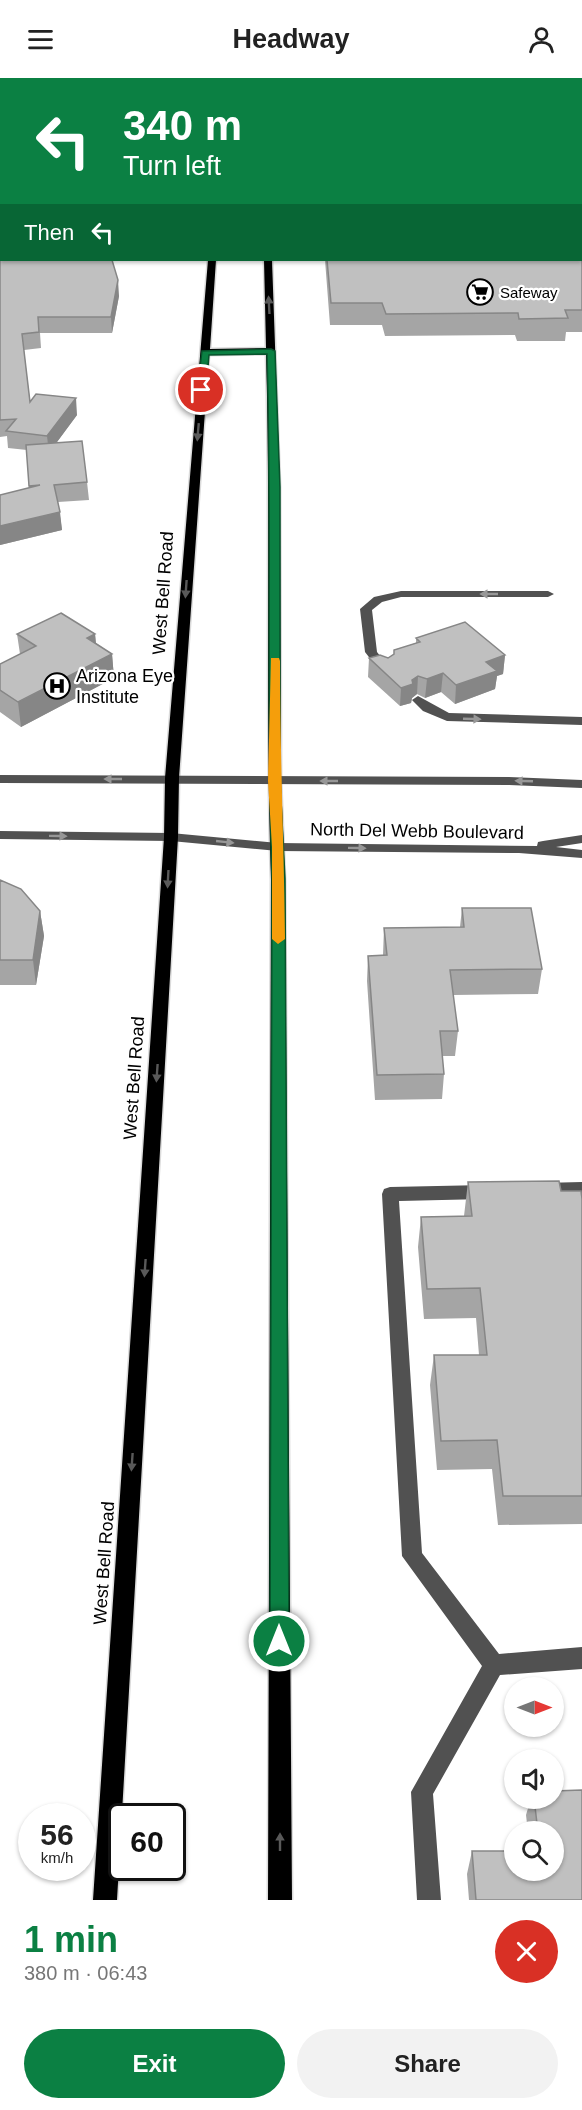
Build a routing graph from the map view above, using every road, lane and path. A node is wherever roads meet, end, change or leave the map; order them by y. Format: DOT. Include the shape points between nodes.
graph roads {
  1 [pos="212,261"];
  2 [pos="268,261"];
  3 [pos="271,351"];
  4 [pos="205,352"];
  5 [pos="548,594"];
  6 [pos="386,671"];
  7 [pos="418,700"];
  8 [pos="582,722"];
  9 [pos="172,778"];
  10 [pos="0,779"];
  11 [pos="274,781"];
  12 [pos="582,784"];
  13 [pos="0,835"];
  14 [pos="171,837"];
  15 [pos="582,839"];
  16 [pos="278,847"];
  17 [pos="519,849"];
  18 [pos="582,854"];
  19 [pos="582,1189"];
  20 [pos="503,1191"];
  21 [pos="525,1191"];
  22 [pos="582,1658"];
  23 [pos="495,1665"];
  24 [pos="105,1900"];
  25 [pos="280,1900"];
  26 [pos="429,1900"];
  1 -- 4 [label="main road, West Bell Road"];
  3 -- 2 [label="main road, one-way"];
  3 -- 4 [label="main road"];
  3 -- 11 [label="main road" via="275,487"];
  4 -- 9 [label="main road, West Bell Road, one-way"];
  5 -- 6 [label="street, one-way" via="400,594 378,599 366,609 371,652"];
  7 -- 8 [label="street, one-way" via="436,713 455,718"];
  9 -- 10 [label="street, one-way"];
  9 -- 11 [label="street"];
  9 -- 14 [label="main road, West Bell Road"];
  12 -- 11 [label="street, one-way"];
  11 -- 16 [label="main road"];
  13 -- 14 [label="street, North Del Webb Boulevard, one-way"];
  14 -- 16 [label="street, North Del Webb Boulevard, one-way"];
  14 -- 24 [label="main road, West Bell Road, one-way"];
  15 -- 17 [label="street"];
  16 -- 17 [label="street, North Del Webb Boulevard, one-way"];
  25 -- 16 [label="main road, one-way"];
  17 -- 18 [label="street, North Del Webb Boulevard"];
  19 -- 21 [label="street"];
  20 -- 23 [label="street" via="390,1194 412,1556"];
  22 -- 23 [label="street"];
  23 -- 26 [label="street" via="422,1792"];
}
